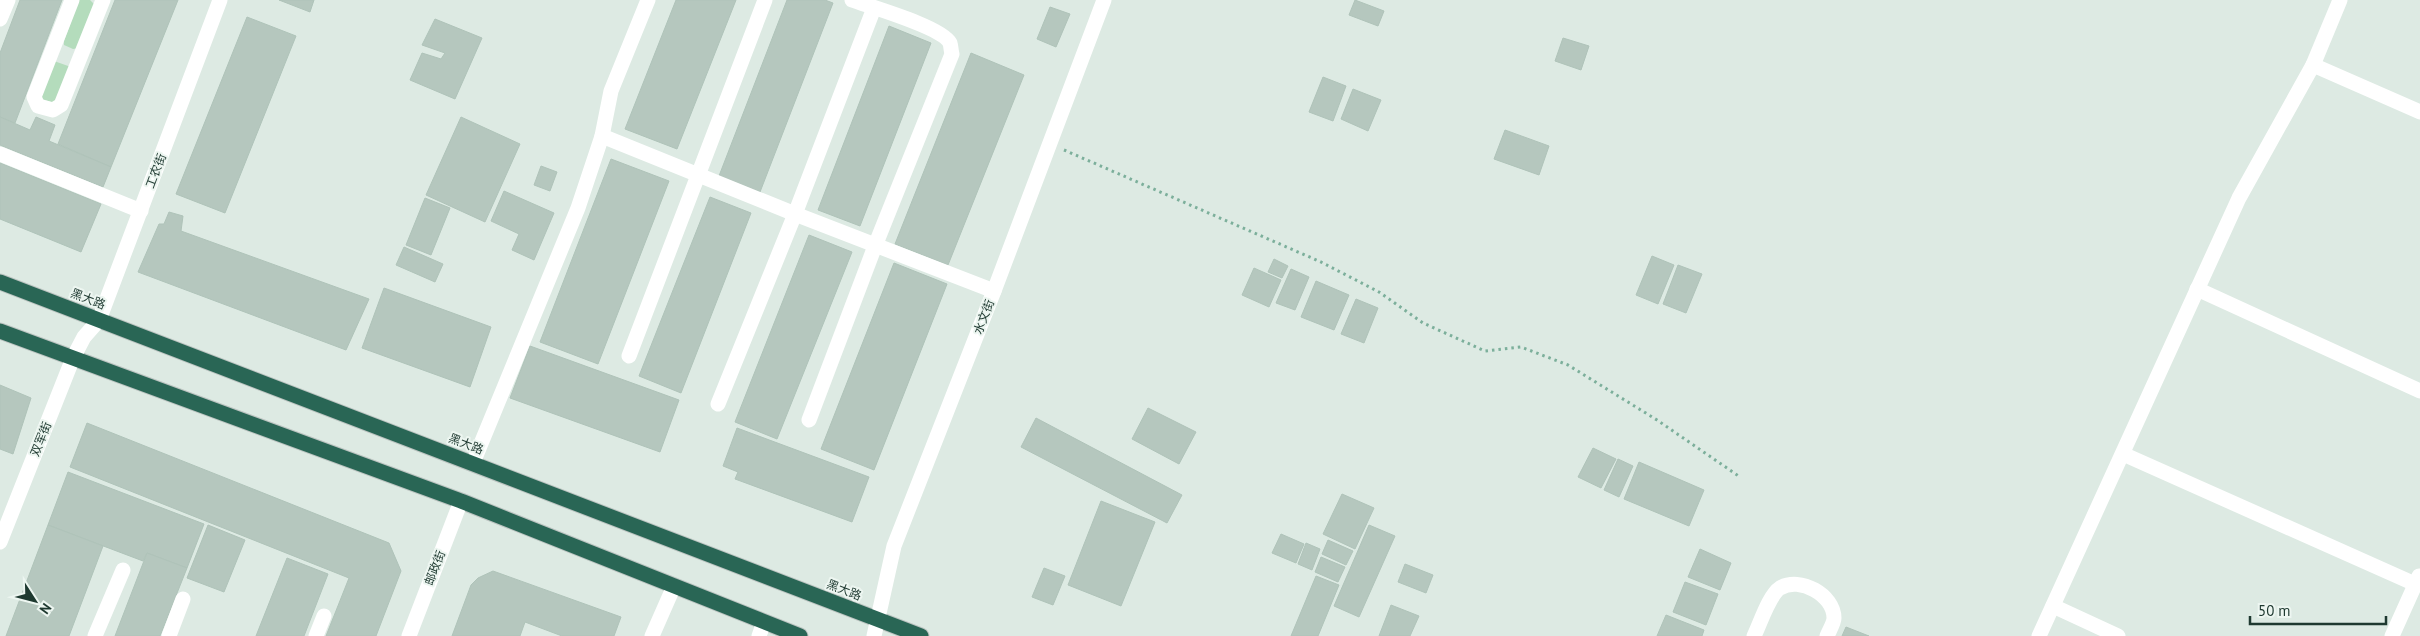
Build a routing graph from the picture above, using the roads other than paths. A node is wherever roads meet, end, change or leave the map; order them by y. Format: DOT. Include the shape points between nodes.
graph roads {
  1 [pos="8,0"];
  2 [pos="72,0"];
  3 [pos="103,0"];
  4 [pos="220,0"];
  5 [pos="648,0"];
  6 [pos="765,0"];
  7 [pos="852,0"];
  8 [pos="1104,0"];
  9 [pos="2340,0"];
  10 [pos="874,8"];
  11 [pos="0,19"];
  12 [pos="2313,65"];
  13 [pos="2420,112"];
  14 [pos="602,136"];
  15 [pos="0,154"];
  16 [pos="698,174"];
  17 [pos="140,210"];
  18 [pos="795,214"];
  19 [pos="875,246"];
  20 [pos="0,282"];
  21 [pos="2197,289"];
  22 [pos="994,291"];
  23 [pos="99,320"];
  24 [pos="0,331"];
  25 [pos="84,337"];
  26 [pos="629,356"];
  27 [pos="73,358"];
  28 [pos="2420,391"];
  29 [pos="718,404"];
  30 [pos="810,420"];
  31 [pos="2122,454"];
  32 [pos="473,463"];
  33 [pos="461,501"];
  34 [pos="4,519"];
  35 [pos="0,542"];
  36 [pos="123,570"];
  37 [pos="2418,579"];
  38 [pos="674,586"];
  39 [pos="183,599"];
  40 [pos="2053,606"];
  41 [pos="324,616"];
  42 [pos="877,619"];
  43 [pos="762,629"];
  44 [pos="96,636"];
  45 [pos="169,636"];
  46 [pos="316,636"];
  47 [pos="409,636"];
  48 [pos="652,636"];
  49 [pos="800,636"];
  50 [pos="874,636"];
  51 [pos="921,636"];
  52 [pos="1754,636"];
  53 [pos="1827,636"];
  54 [pos="2039,636"];
  55 [pos="2118,636"];
  56 [pos="2392,636"];
  1 -- 11 [label="street"];
  2 -- 3 [label="street" via="34,98 38,106 53,110 61,106"];
  4 -- 17 [label="street, 工农街"];
  5 -- 14 [label="street" via="612,91"];
  6 -- 16 [label="street"];
  7 -- 10 [label="street"];
  8 -- 22 [label="street, 水文街"];
  9 -- 12 [label="street"];
  10 -- 18 [label="street"];
  10 -- 19 [label="street" via="940,34 950,42 952,54"];
  12 -- 13 [label="street"];
  12 -- 21 [label="street" via="2239,198"];
  14 -- 16 [label="street"];
  14 -- 32 [label="street" via="578,208"];
  15 -- 17 [label="street"];
  16 -- 18 [label="street"];
  16 -- 26 [label="street"];
  17 -- 23 [label="street, 工农街"];
  18 -- 19 [label="street"];
  18 -- 29 [label="street"];
  19 -- 22 [label="street"];
  19 -- 30 [label="street"];
  20 -- 23 [label="highway, 黑大路"];
  21 -- 28 [label="street"];
  21 -- 31 [label="street"];
  22 -- 42 [label="street, 水文街" via="894,546"];
  23 -- 25 [label="street, 工农街"];
  23 -- 32 [label="highway, 黑大路"];
  24 -- 27 [label="highway"];
  25 -- 27 [label="street, 双军街"];
  27 -- 33 [label="highway"];
  27 -- 34 [label="street, 双军街"];
  31 -- 37 [label="street"];
  31 -- 40 [label="street"];
  32 -- 42 [label="highway, 黑大路"];
  33 -- 38 [label="highway"];
  33 -- 47 [label="street, 邮政街"];
  34 -- 35 [label="street, 双军街"];
  36 -- 44 [label="street"];
  37 -- 56 [label="street"];
  38 -- 43 [label="highway"];
  38 -- 48 [label="street"];
  39 -- 45 [label="street"];
  40 -- 54 [label="street"];
  40 -- 55 [label="street"];
  41 -- 46 [label="street"];
  42 -- 50 [label="street, 水文街"];
  42 -- 51 [label="highway, 黑大路"];
  43 -- 49 [label="highway"];
  52 -- 53 [label="street" via="1768,604 1780,588 1793,585 1810,588 1828,600 1834,618"];
}
